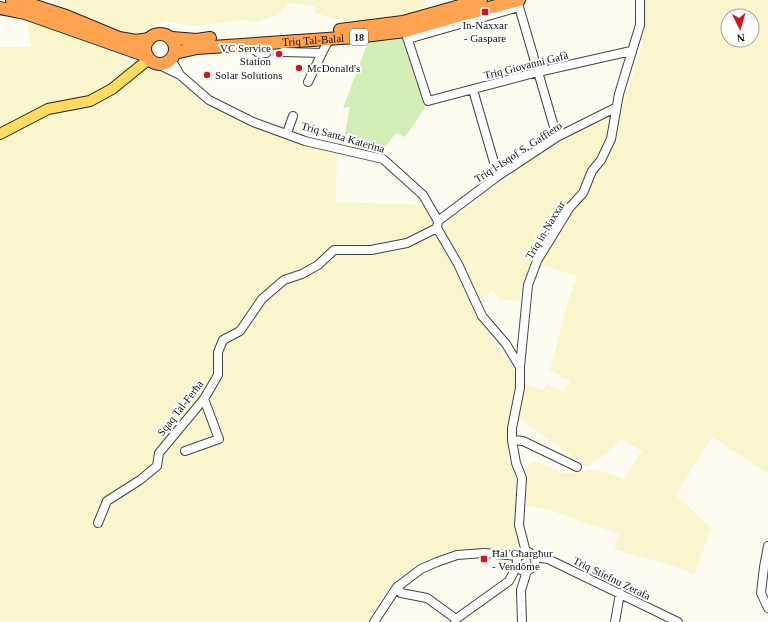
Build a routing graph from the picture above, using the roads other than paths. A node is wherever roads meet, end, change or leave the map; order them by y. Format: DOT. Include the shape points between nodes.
graph roads {
  1 [pos="12,0"];
  2 [pos="481,0"];
  3 [pos="640,0"];
  4 [pos="518,2"];
  5 [pos="0,8"];
  6 [pos="407,35"];
  7 [pos="172,38"];
  8 [pos="149,39"];
  9 [pos="329,39"];
  10 [pos="246,44"];
  11 [pos="630,51"];
  12 [pos="283,52"];
  13 [pos="266,53"];
  14 [pos="322,53"];
  15 [pos="173,56"];
  16 [pos="150,59"];
  17 [pos="538,72"];
  18 [pos="180,75"];
  19 [pos="308,82"];
  20 [pos="473,90"];
  21 [pos="615,108"];
  22 [pos="293,116"];
  23 [pos="287,133"];
  24 [pos="0,134"];
  25 [pos="557,137"];
  26 [pos="498,176"];
  27 [pos="438,225"];
  28 [pos="520,367"];
  29 [pos="204,398"];
  30 [pos="512,440"];
  31 [pos="185,451"];
  32 [pos="577,467"];
  33 [pos="98,524"];
  34 [pos="768,546"];
  35 [pos="522,554"];
  36 [pos="535,557"];
  37 [pos="517,566"];
  38 [pos="527,571"];
  39 [pos="397,587"];
  40 [pos="620,593"];
  41 [pos="768,608"];
  42 [pos="456,620"];
  43 [pos="374,622"];
  44 [pos="522,622"];
  45 [pos="615,622"];
  46 [pos="678,622"];
  1 -- 8 [label="highway, Triq Tal-Balal / 18" via="66,16 119,38 136,41"];
  2 -- 7 [label="highway, Triq Tal-Balal / 18" via="403,22 354,29 197,40"];
  3 -- 11 [label="street, Triq in-Naxxar" via="640,25"];
  4 -- 6 [label="highway, Triq Tal-Balal / 18" via="454,17"];
  4 -- 17 [label="street"];
  5 -- 16 [label="highway" via="25,13"];
  6 -- 9 [label="highway, Triq Tal-Balal / 18"];
  6 -- 20 [label="street, Triq Giovanni Gafà" via="428,101"];
  7 -- 8 [label="highway, Triq Tal-Balal / 18" via="161,34"];
  7 -- 15 [label="highway" via="175,46"];
  8 -- 16 [label="highway" via="145,48"];
  9 -- 10 [label="highway, Triq Tal-Balal / 18"];
  9 -- 14 [label="street"];
  10 -- 13 [label="street" via="260,54"];
  10 -- 15 [label="highway, Triq Tal-Balal / 18" via="197,48"];
  11 -- 17 [label="street, Triq Giovanni Gafà"];
  11 -- 21 [label="street, Triq in-Naxxar"];
  12 -- 14 [label="street"];
  14 -- 19 [label="street"];
  15 -- 16 [label="highway, Triq Tal-Balal / 18" via="163,64"];
  15 -- 18 [label="street, Triq Santa Katerina"];
  16 -- 18 [label="street, Triq Santa Katerina"];
  16 -- 24 [label="main road" via="112,89 90,101 48,109"];
  17 -- 20 [label="street, Triq Giovanni Gafà"];
  17 -- 25 [label="street"];
  18 -- 23 [label="street, Triq Santa Katerina" via="209,100 253,122"];
  20 -- 26 [label="street"];
  21 -- 25 [label="street, Triq l-Isqof S. Gaffiero"];
  21 -- 28 [label="street, Triq in-Naxxar" via="611,139 606,152 592,172 583,194 570,207 537,261 528,285"];
  22 -- 23 [label="street"];
  23 -- 27 [label="street, Triq Santa Katerina" via="305,141 382,159 423,195"];
  25 -- 26 [label="street, Triq l-Isqof S. Gaffiero"];
  26 -- 27 [label="street, Triq l-Isqof S. Gaffiero"];
  27 -- 28 [label="street, Triq Santa Katerina" via="482,316 506,344"];
  27 -- 29 [label="street, Sqaq Tal-Ferħa" via="407,243 371,250 334,250 318,265 284,280 262,299 240,331 223,340 218,352 218,375"];
  28 -- 30 [label="street, Triq in-Naxxar" via="520,388"];
  29 -- 31 [label="street" via="218,439"];
  29 -- 33 [label="street, Sqaq Tal-Ferħa" via="159,453 157,466 107,501"];
  30 -- 32 [label="street" via="522,440"];
  30 -- 35 [label="street, Triq in-Naxxar" via="522,478 519,525"];
  34 -- 41 [label="street" via="762,593"];
  35 -- 36 [label="street" via="529,552"];
  35 -- 37 [label="street" via="516,561"];
  35 -- 39 [label="street" via="457,555 421,569"];
  36 -- 38 [label="street" via="534,568"];
  36 -- 40 [label="street, Triq Stiefnu Zerafa" via="548,559"];
  37 -- 38 [label="street"];
  37 -- 42 [label="street" via="509,581"];
  38 -- 44 [label="street" via="521,590"];
  39 -- 42 [label="street" via="401,593 427,598"];
  39 -- 43 [label="street"];
  40 -- 45 [label="street"];
  40 -- 46 [label="street, Triq Stiefnu Zerafa"];
}
